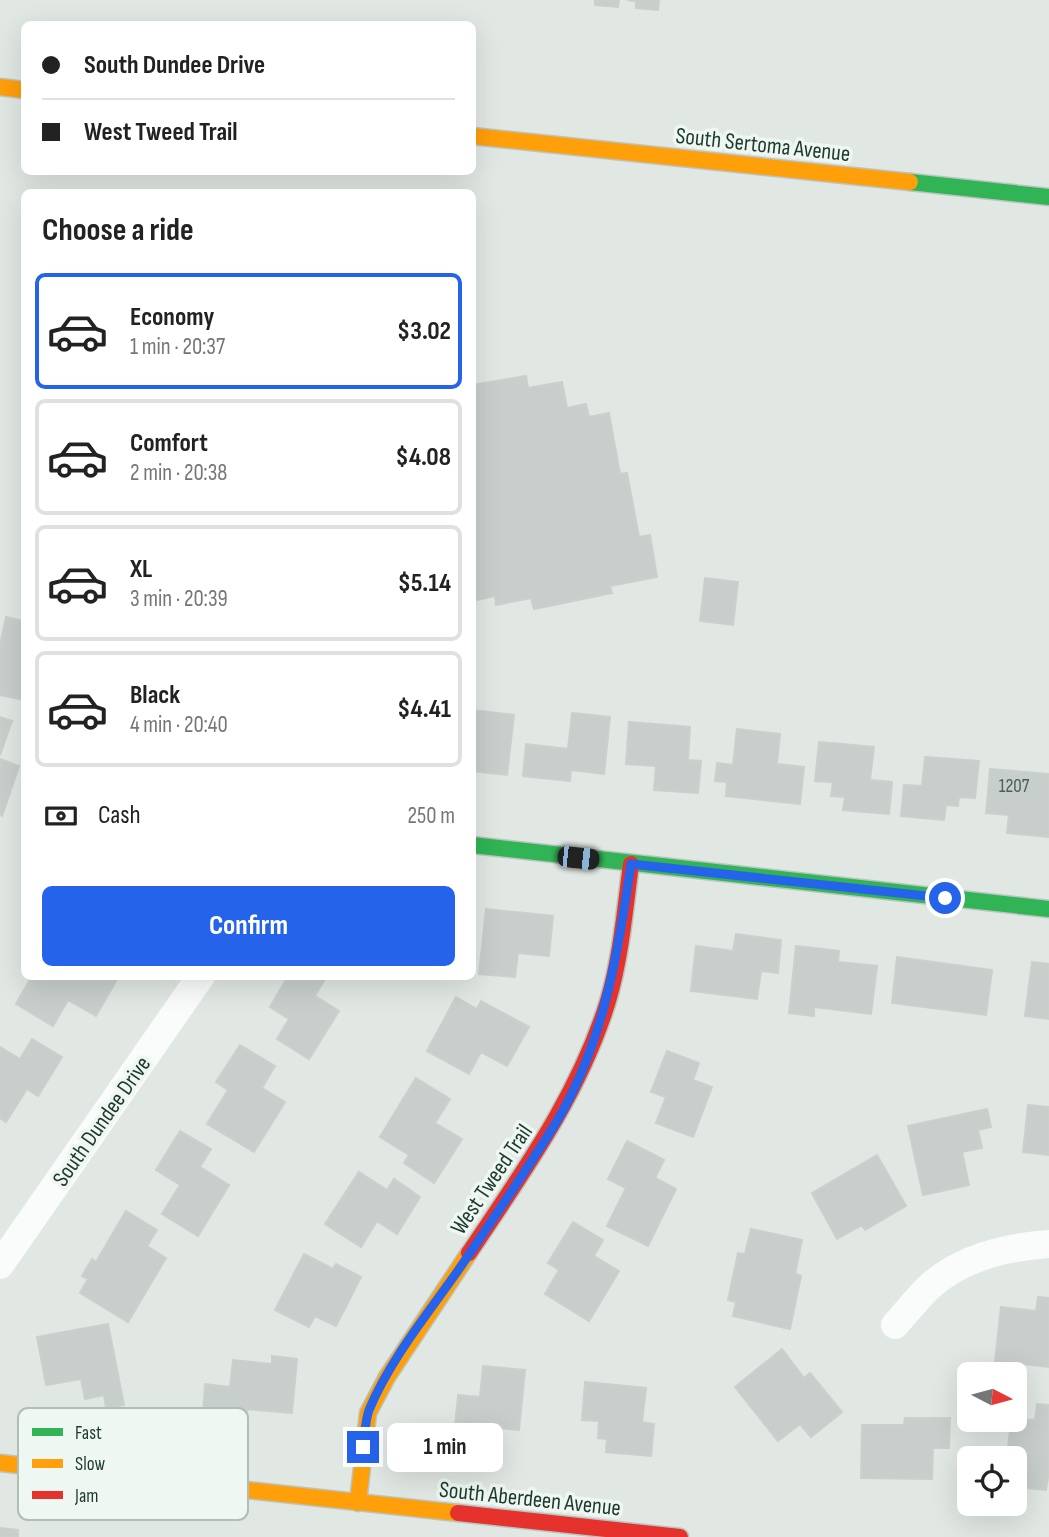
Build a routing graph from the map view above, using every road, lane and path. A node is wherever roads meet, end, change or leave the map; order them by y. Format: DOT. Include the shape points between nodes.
graph roads {
  1 [pos="0,87"];
  2 [pos="21,90"];
  3 [pos="476,136"];
  4 [pos="1049,197"];
  5 [pos="476,845"];
  6 [pos="631,864"];
  7 [pos="1049,909"];
  8 [pos="198,980"];
  9 [pos="1049,1244"];
  10 [pos="0,1265"];
  11 [pos="895,1325"];
  12 [pos="0,1463"];
  13 [pos="18,1465"];
  14 [pos="248,1491"];
  15 [pos="358,1503"];
  16 [pos="619,1534"];
  17 [pos="680,1537"];
  1 -- 2 [label="street"];
  3 -- 4 [label="street, South Sertoma Avenue"];
  5 -- 6 [label="street"];
  6 -- 7 [label="street"];
  6 -- 15 [label="street, West Tweed Trail" via="608,1000 581,1074 554,1125 380,1389 368,1413"];
  8 -- 10 [label="street, South Dundee Drive"];
  9 -- 11 [label="street" via="992,1252 949,1272"];
  12 -- 13 [label="street, South Aberdeen Avenue"];
  14 -- 15 [label="street, South Aberdeen Avenue"];
  15 -- 16 [label="street, South Aberdeen Avenue"];
  16 -- 17 [label="street, South Aberdeen Avenue"];
}
